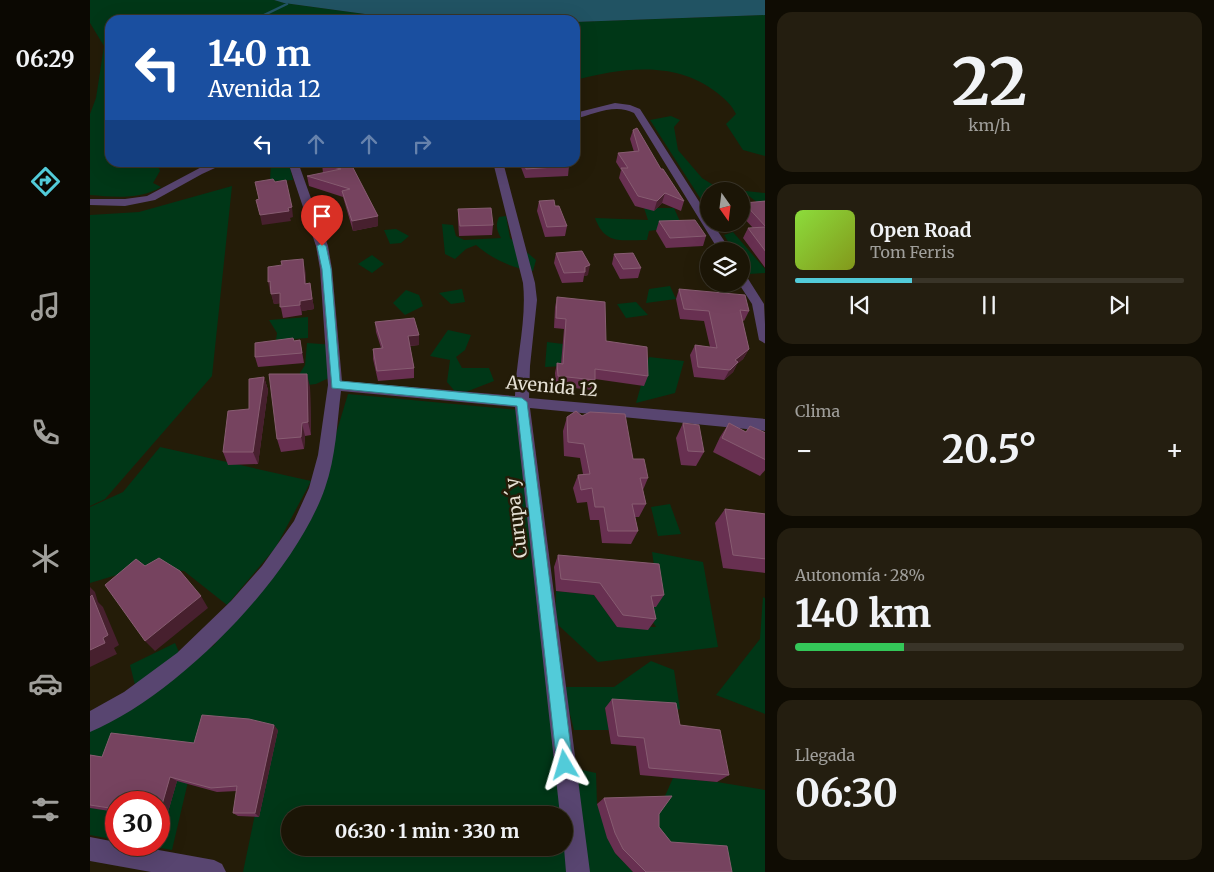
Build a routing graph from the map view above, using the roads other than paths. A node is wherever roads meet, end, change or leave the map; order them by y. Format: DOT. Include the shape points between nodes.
graph roads {
  1 [pos="580,115"];
  2 [pos="207,167"];
  3 [pos="295,167"];
  4 [pos="499,167"];
  5 [pos="90,202"];
  6 [pos="719,242"];
  7 [pos="750,291"];
  8 [pos="765,340"];
  9 [pos="335,385"];
  10 [pos="522,402"];
  11 [pos="765,425"];
  12 [pos="90,722"];
  13 [pos="90,850"];
  14 [pos="150,867"];
  15 [pos="214,872"];
  16 [pos="578,872"];
  1 -- 6 [label="street" via="614,106 627,106 637,111"];
  2 -- 5 [label="street" via="146,199"];
  3 -- 9 [label="street" via="322,246"];
  4 -- 10 [label="street, Curupa´y" via="531,300"];
  7 -- 8 [label="street" via="758,304"];
  9 -- 10 [label="street, Avenida 12"];
  9 -- 12 [label="street" via="326,455 317,488 300,526 268,572 184,660 131,699"];
  10 -- 11 [label="street, Avenida 12"];
  10 -- 16 [label="street, Curupa´y"];
  13 -- 14 [label="street"];
  14 -- 15 [label="street"];
}
